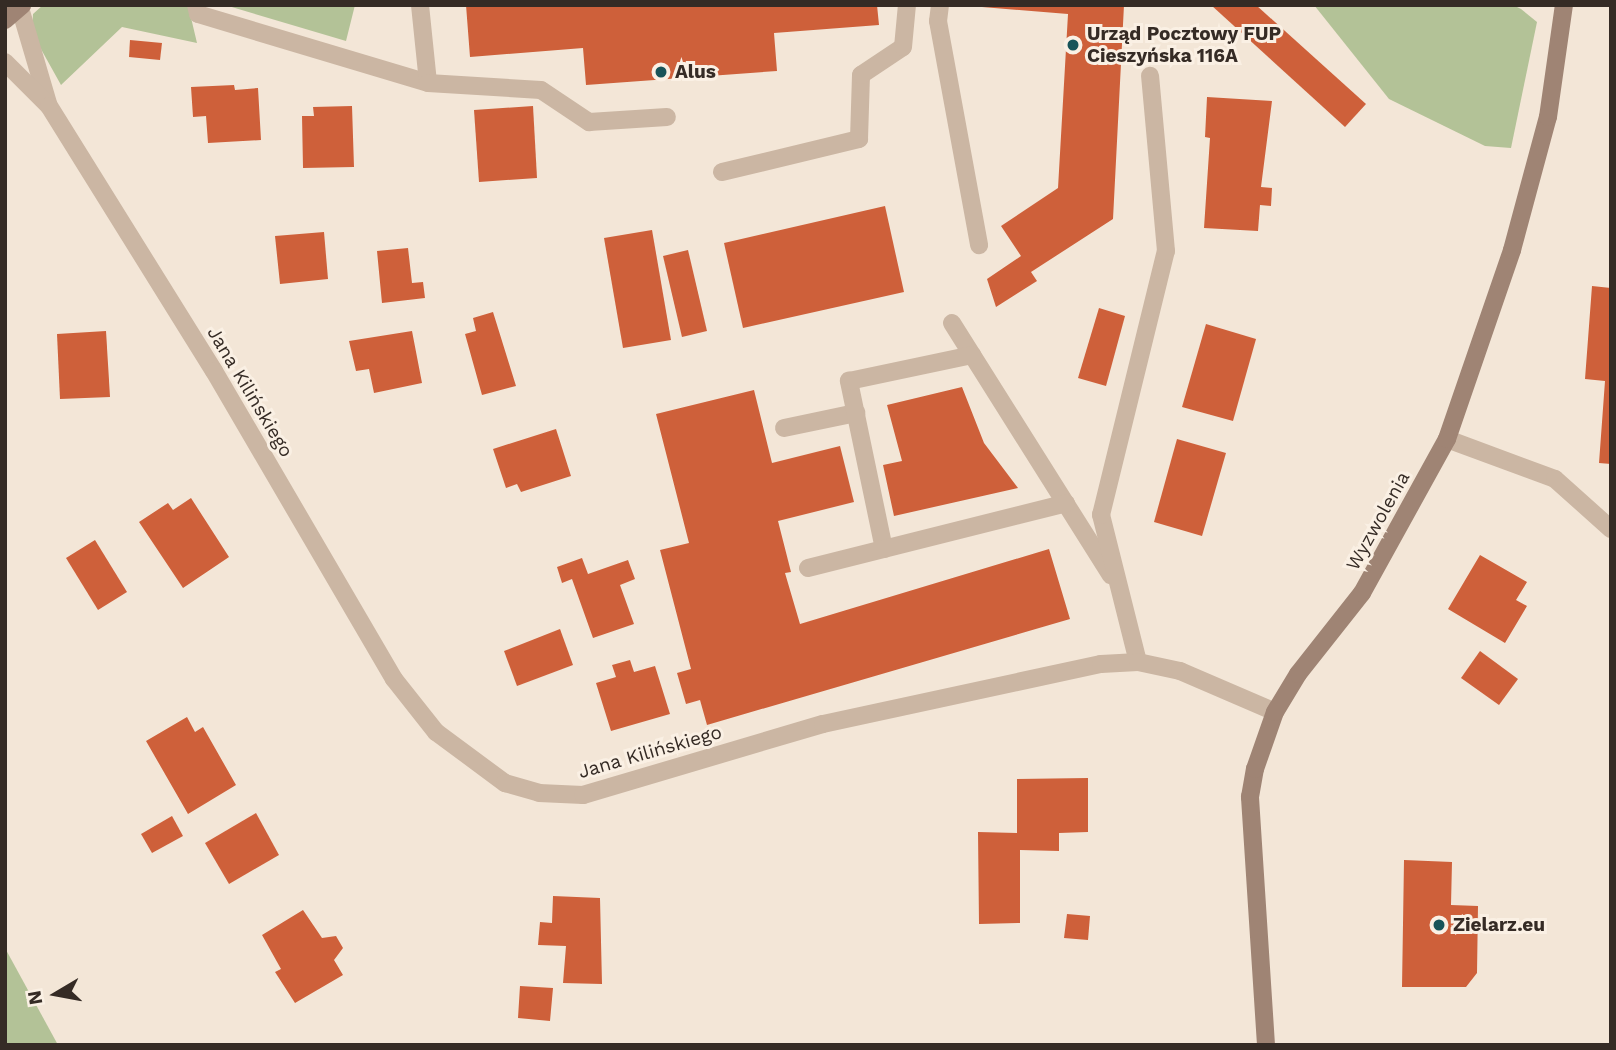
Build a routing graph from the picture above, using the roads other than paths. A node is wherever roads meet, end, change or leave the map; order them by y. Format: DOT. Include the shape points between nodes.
graph roads {
  1 [pos="196,5"];
  2 [pos="420,5"];
  3 [pos="907,5"];
  4 [pos="940,5"];
  5 [pos="1564,5"];
  6 [pos="21,6"];
  7 [pos="5,19"];
  8 [pos="5,62"];
  9 [pos="1150,76"];
  10 [pos="428,83"];
  11 [pos="49,106"];
  12 [pos="667,117"];
  13 [pos="722,172"];
  14 [pos="979,245"];
  15 [pos="952,323"];
  16 [pos="972,355"];
  17 [pos="856,413"];
  18 [pos="784,428"];
  19 [pos="1447,439"];
  20 [pos="1066,503"];
  21 [pos="1611,529"];
  22 [pos="884,549"];
  23 [pos="808,568"];
  24 [pos="1120,588"];
  25 [pos="1138,663"];
  26 [pos="1275,712"];
  27 [pos="1266,1045"];
  1 -- 10 [label="street" via="198,14"];
  2 -- 10 [label="street"];
  3 -- 13 [label="street" via="903,47 861,75 859,139"];
  4 -- 14 [label="street" via="938,21"];
  5 -- 19 [label="street, Wyzwolenia" via="1559,59 1541,144 1512,250"];
  6 -- 7 [label="street"];
  6 -- 11 [label="street, Jana Kilińskiego"];
  8 -- 11 [label="street, Jana Kilińskiego"];
  9 -- 24 [label="street" via="1166,251 1101,515"];
  10 -- 12 [label="street" via="541,90 589,122"];
  11 -- 25 [label="street, Jana Kilińskiego" via="214,371 394,679 436,732 505,783 539,793 583,795 822,724 1089,666"];
  15 -- 16 [label="street"];
  16 -- 17 [label="street" via="849,382"];
  16 -- 20 [label="street"];
  17 -- 18 [label="street"];
  17 -- 22 [label="street"];
  19 -- 21 [label="street" via="1556,479"];
  19 -- 26 [label="street, Wyzwolenia" via="1362,593 1298,674"];
  20 -- 22 [label="street"];
  20 -- 24 [label="street"];
  22 -- 23 [label="street"];
  24 -- 25 [label="street"];
  25 -- 26 [label="street, Jana Kilińskiego" via="1180,671"];
  26 -- 27 [label="street, Wyzwolenia" via="1250,797"];
}
